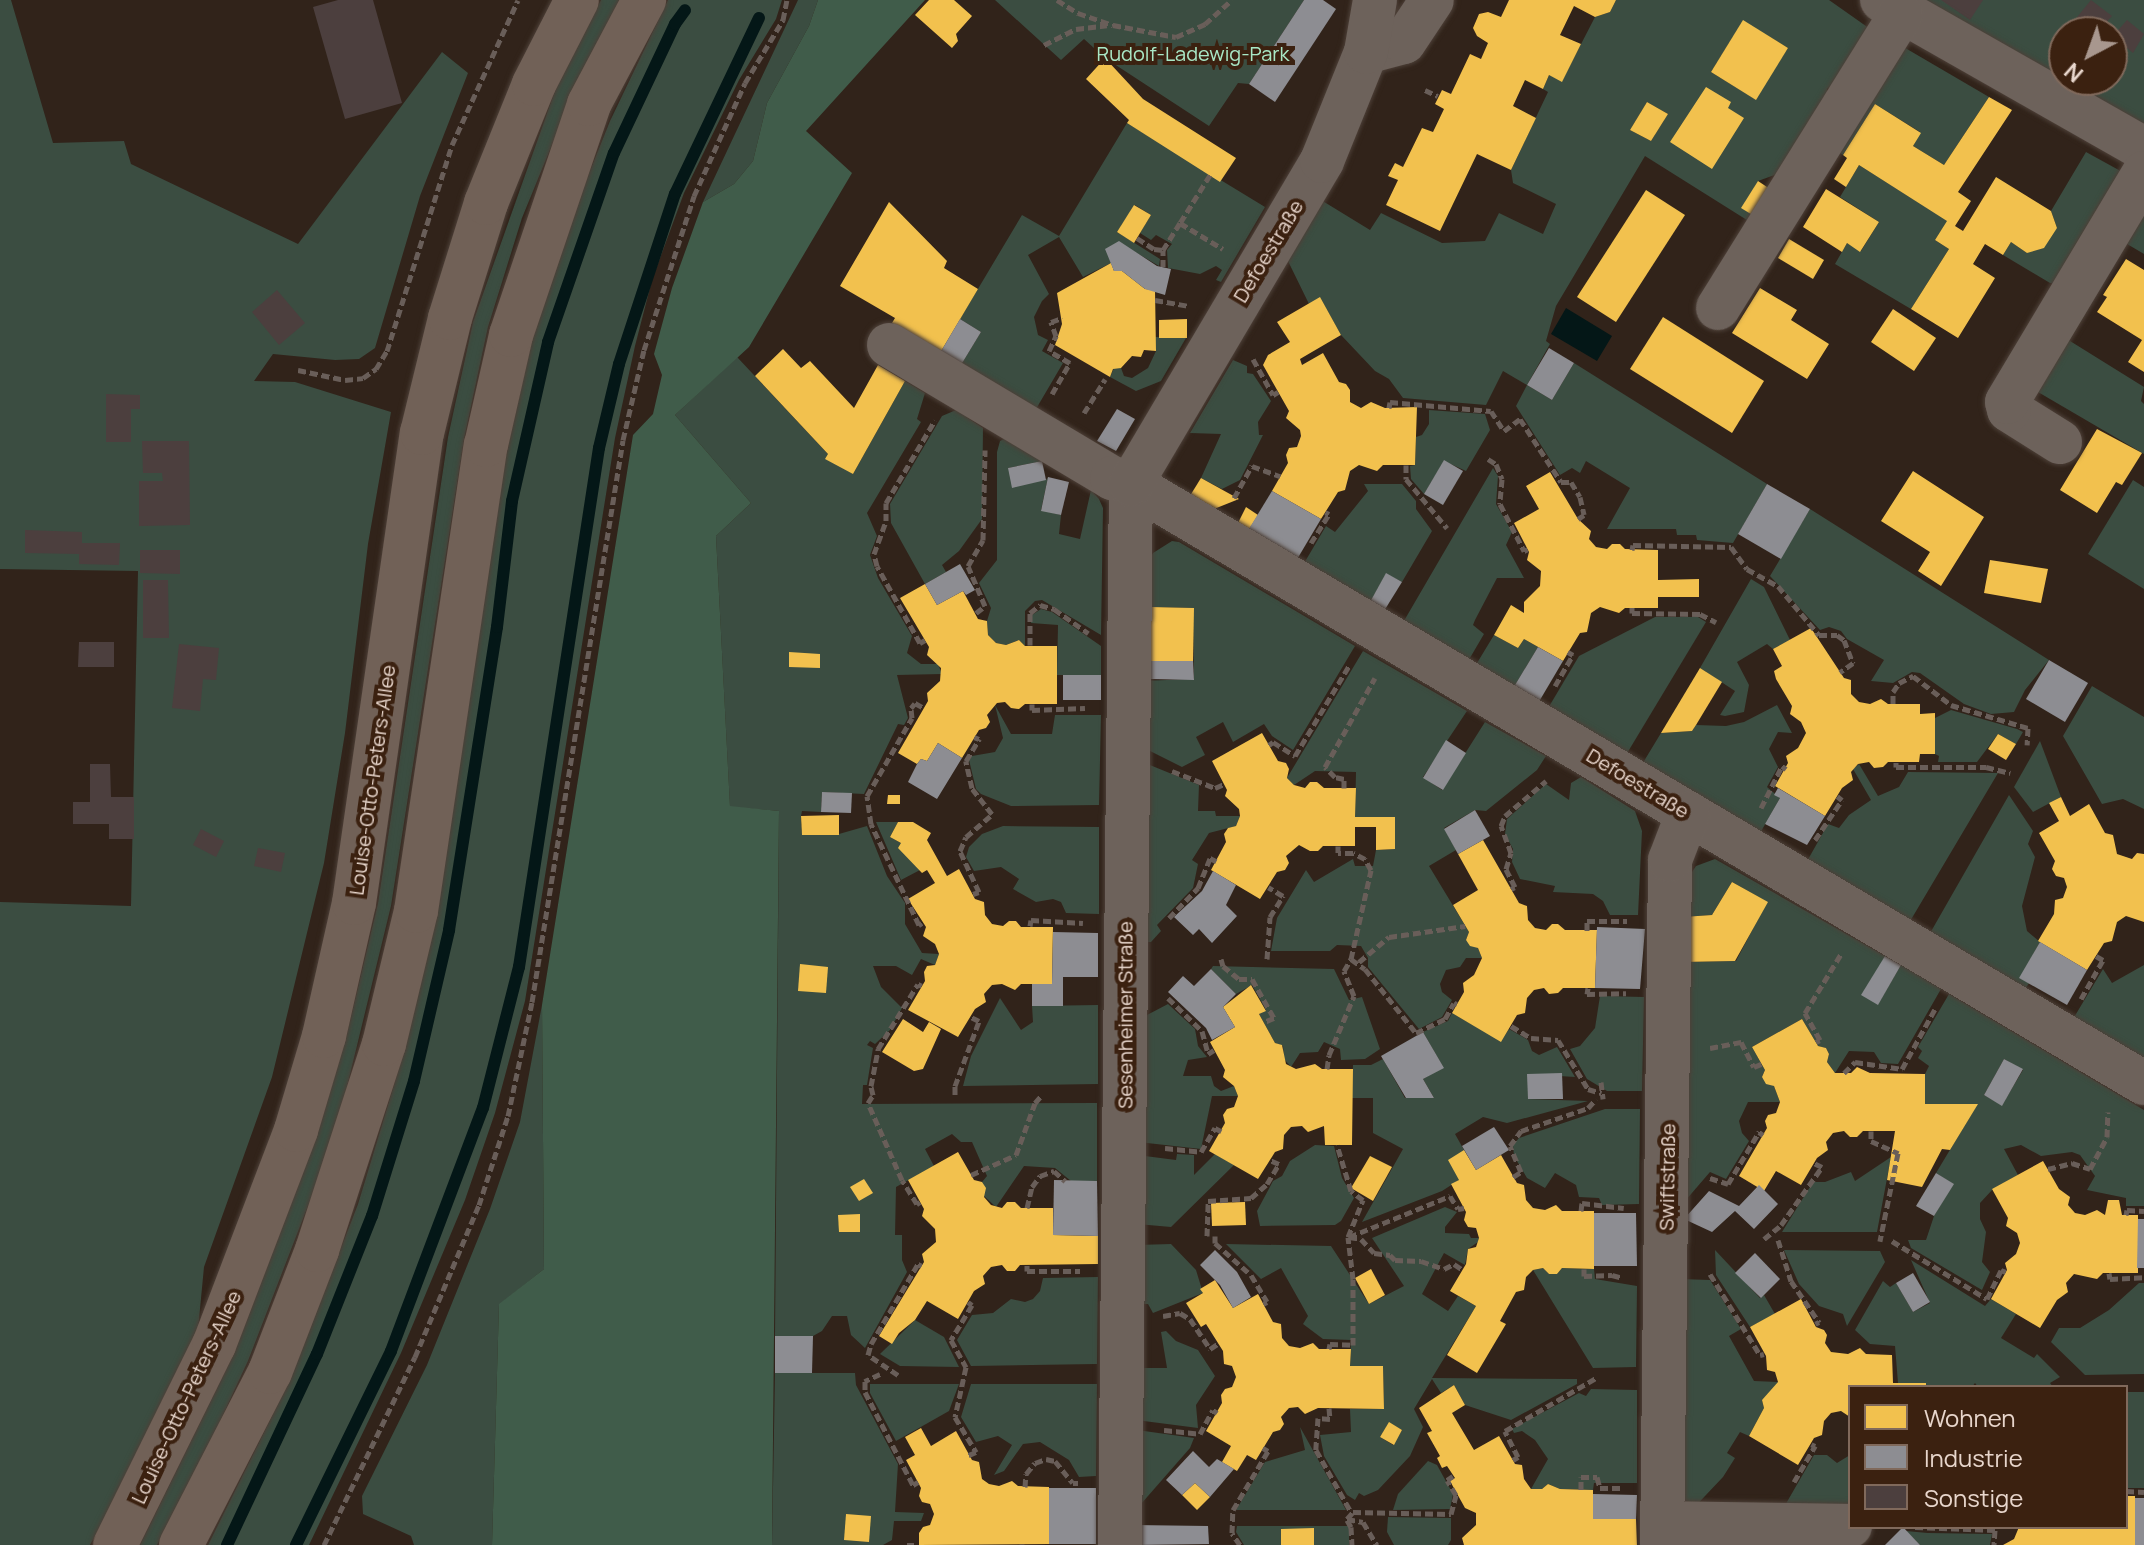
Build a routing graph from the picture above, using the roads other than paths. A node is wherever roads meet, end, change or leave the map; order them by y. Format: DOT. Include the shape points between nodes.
graph roads {
  1 [pos="577,0"];
  2 [pos="644,0"];
  3 [pos="1375,0"];
  4 [pos="1432,0"];
  5 [pos="1892,7"];
  6 [pos="1366,52"];
  7 [pos="2144,149"];
  8 [pos="2144,173"];
  9 [pos="1718,308"];
  10 [pos="889,345"];
  11 [pos="2060,442"];
  12 [pos="1131,484"];
  13 [pos="1688,813"];
  14 [pos="2126,1092"];
  15 [pos="1848,1526"];
  16 [pos="1662,1534"];
  17 [pos="115,1545"];
  18 [pos="181,1545"];
  19 [pos="1120,1545"];
  1 -- 17 [label="main road, Louise-Otto-Peters-Allee" via="534,84 486,203 450,318 422,433 354,903 296,1130 214,1345"];
  2 -- 18 [label="main road" via="589,104 511,335 486,445 416,911 384,1044 317,1250 270,1372"];
  3 -- 6 [label="street, Defoestraße"];
  4 -- 6 [label="street" via="1404,42"];
  5 -- 7 [label="street"];
  5 -- 9 [label="street"];
  6 -- 12 [label="street, Defoestraße" via="1322,161"];
  8 -- 11 [label="street" via="2007,402 2009,410"];
  10 -- 12 [label="street, Defoestraße" via="1112,478"];
  12 -- 13 [label="street, Defoestraße"];
  12 -- 19 [label="street, Sesenheimer Straße"];
  13 -- 14 [label="street, Defoestraße"];
  13 -- 16 [label="street, Swiftstraße" via="1670,860 1649,1278"];
  15 -- 16 [label="street"];
}
